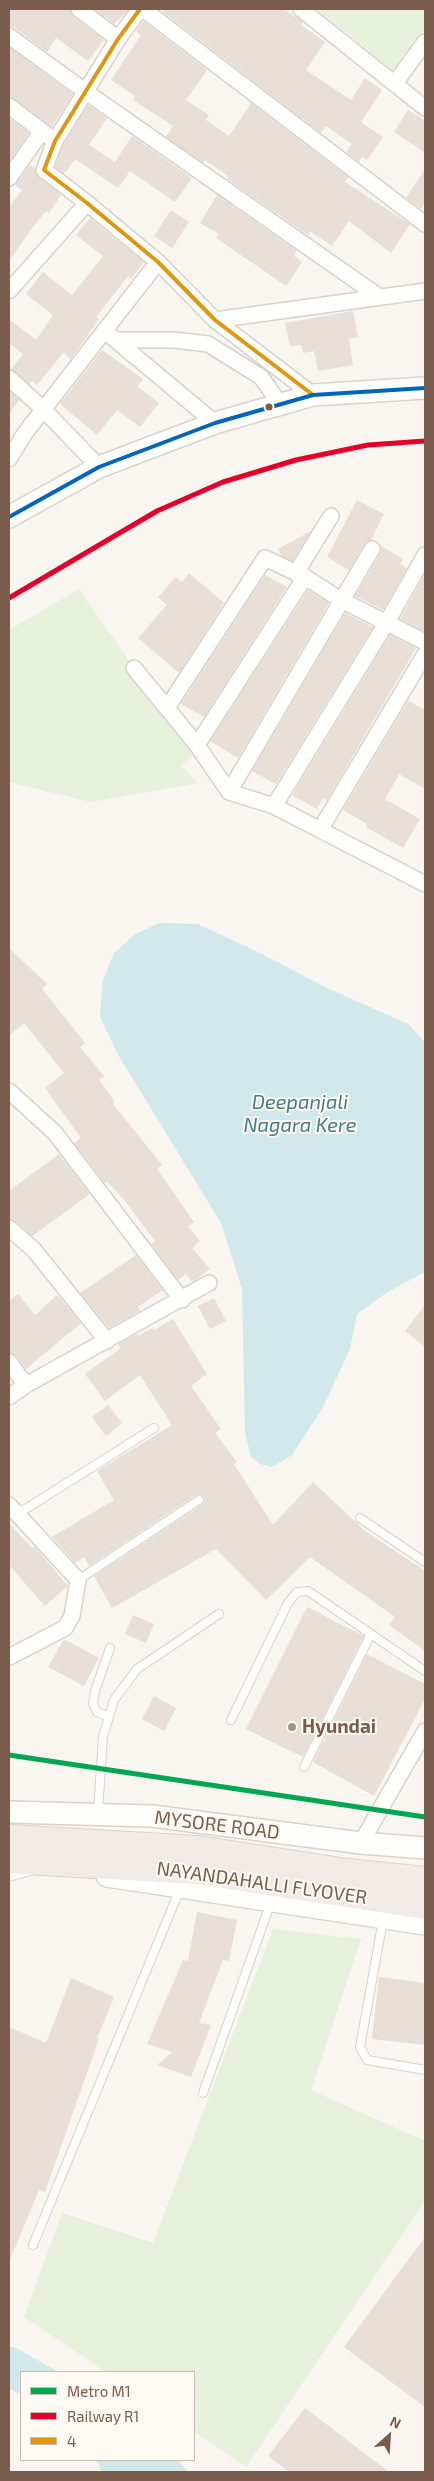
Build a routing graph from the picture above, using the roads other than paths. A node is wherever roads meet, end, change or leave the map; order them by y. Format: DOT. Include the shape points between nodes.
graph roads {
  1 [pos="79,9"];
  2 [pos="141,9"];
  3 [pos="302,9"];
  4 [pos="9,36"];
  5 [pos="118,39"];
  6 [pos="425,42"];
  7 [pos="395,84"];
  8 [pos="86,92"];
  9 [pos="9,106"];
  10 [pos="425,108"];
  11 [pos="42,131"];
  12 [pos="55,141"];
  13 [pos="9,176"];
  14 [pos="88,203"];
  15 [pos="425,224"];
  16 [pos="158,262"];
  17 [pos="9,291"];
  18 [pos="425,291"];
  19 [pos="378,296"];
  20 [pos="215,320"];
  21 [pos="111,336"];
  22 [pos="9,378"];
  23 [pos="425,388"];
  24 [pos="313,395"];
  25 [pos="280,404"];
  26 [pos="43,409"];
  27 [pos="215,423"];
  28 [pos="9,459"];
  29 [pos="99,467"];
  30 [pos="9,516"];
  31 [pos="331,516"];
  32 [pos="372,549"];
  33 [pos="425,555"];
  34 [pos="300,575"];
  35 [pos="341,600"];
  36 [pos="388,622"];
  37 [pos="425,642"];
  38 [pos="425,654"];
  39 [pos="134,668"];
  40 [pos="167,708"];
  41 [pos="197,745"];
  42 [pos="229,792"];
  43 [pos="274,806"];
  44 [pos="320,830"];
  45 [pos="424,878"];
  46 [pos="9,1091"];
  47 [pos="9,1228"];
  48 [pos="209,1283"];
  49 [pos="182,1300"];
  50 [pos="107,1341"];
  51 [pos="9,1362"];
  52 [pos="26,1385"];
  53 [pos="9,1397"];
  54 [pos="154,1428"];
  55 [pos="199,1500"];
  56 [pos="13,1510"];
  57 [pos="360,1518"];
  58 [pos="425,1562"];
  59 [pos="78,1582"];
  60 [pos="219,1614"];
  61 [pos="371,1634"];
  62 [pos="110,1648"];
  63 [pos="9,1657"];
  64 [pos="425,1671"];
  65 [pos="109,1717"];
  66 [pos="231,1720"];
  67 [pos="425,1731"];
  68 [pos="304,1767"];
  69 [pos="9,1812"];
  70 [pos="98,1814"];
  71 [pos="9,1839"];
  72 [pos="361,1843"];
  73 [pos="425,1848"];
  74 [pos="20,1865"];
  75 [pos="192,1869"];
  76 [pos="9,1870"];
  77 [pos="9,1877"];
  78 [pos="425,1882"];
  79 [pos="272,1900"];
  80 [pos="425,1905"];
  81 [pos="383,1918"];
  82 [pos="425,1924"];
  83 [pos="425,2070"];
  84 [pos="203,2093"];
  85 [pos="33,2245"];
  1 -- 5 [label="street"];
  2 -- 5 [label="street"];
  2 -- 15 [label="street"];
  3 -- 7 [label="street"];
  4 -- 8 [label="street"];
  5 -- 8 [label="street"];
  6 -- 7 [label="street"];
  7 -- 10 [label="street"];
  8 -- 12 [label="street"];
  8 -- 19 [label="street"];
  9 -- 11 [label="street"];
  11 -- 12 [label="street"];
  11 -- 13 [label="street"];
  12 -- 14 [label="street" via="44,170"];
  14 -- 16 [label="street"];
  14 -- 17 [label="street"];
  16 -- 20 [label="street"];
  16 -- 21 [label="street"];
  18 -- 19 [label="street"];
  19 -- 20 [label="street"];
  20 -- 24 [label="street"];
  21 -- 25 [label="street" via="208,344 261,377"];
  21 -- 26 [label="street"];
  21 -- 27 [label="street"];
  22 -- 26 [label="street"];
  23 -- 24 [label="street"];
  24 -- 25 [label="street"];
  25 -- 27 [label="street"];
  26 -- 28 [label="street"];
  26 -- 29 [label="street"];
  27 -- 29 [label="street"];
  29 -- 30 [label="street"];
  31 -- 34 [label="street"];
  32 -- 35 [label="street"];
  33 -- 36 [label="street"];
  34 -- 35 [label="street"];
  34 -- 40 [label="street" via="265,558"];
  34 -- 41 [label="street"];
  35 -- 36 [label="street"];
  35 -- 42 [label="street"];
  36 -- 37 [label="street"];
  36 -- 43 [label="street"];
  38 -- 44 [label="street"];
  39 -- 40 [label="street"];
  40 -- 41 [label="street"];
  41 -- 42 [label="street"];
  42 -- 43 [label="street"];
  43 -- 44 [label="street"];
  44 -- 45 [label="street"];
  46 -- 49 [label="street" via="56,1133"];
  47 -- 50 [label="street" via="34,1250"];
  48 -- 49 [label="street"];
  49 -- 50 [label="street"];
  50 -- 52 [label="street"];
  51 -- 52 [label="street"];
  52 -- 53 [label="street"];
  54 -- 56 [label="lane"];
  55 -- 59 [label="lane"];
  56 -- 59 [label="street"];
  57 -- 58 [label="lane"];
  59 -- 63 [label="street" via="72,1616 65,1628"];
  60 -- 65 [label="lane" via="137,1669 114,1700"];
  61 -- 64 [label="lane"];
  61 -- 66 [label="lane" via="308,1591 297,1592 288,1603"];
  61 -- 68 [label="lane"];
  62 -- 65 [label="lane" via="93,1704 97,1712"];
  65 -- 70 [label="lane" via="103,1737"];
  67 -- 72 [label="street"];
  69 -- 70 [label="street, MYSORE ROAD"];
  70 -- 72 [label="street, MYSORE ROAD" via="152,1816"];
  71 -- 75 [label="highway, NAYANDAHALLI FLYOVER"];
  72 -- 73 [label="street, MYSORE ROAD"];
  74 -- 75 [label="highway, NAYANDAHALLI FLYOVER"];
  74 -- 76 [label="street"];
  74 -- 77 [label="lane"];
  75 -- 78 [label="highway, NAYANDAHALLI FLYOVER" via="347,1873"];
  75 -- 79 [label="street"];
  75 -- 80 [label="highway, NAYANDAHALLI FLYOVER"];
  75 -- 85 [label="lane"];
  79 -- 81 [label="street"];
  79 -- 84 [label="lane"];
  81 -- 82 [label="street"];
  81 -- 83 [label="lane" via="360,2047 366,2060"];
}
